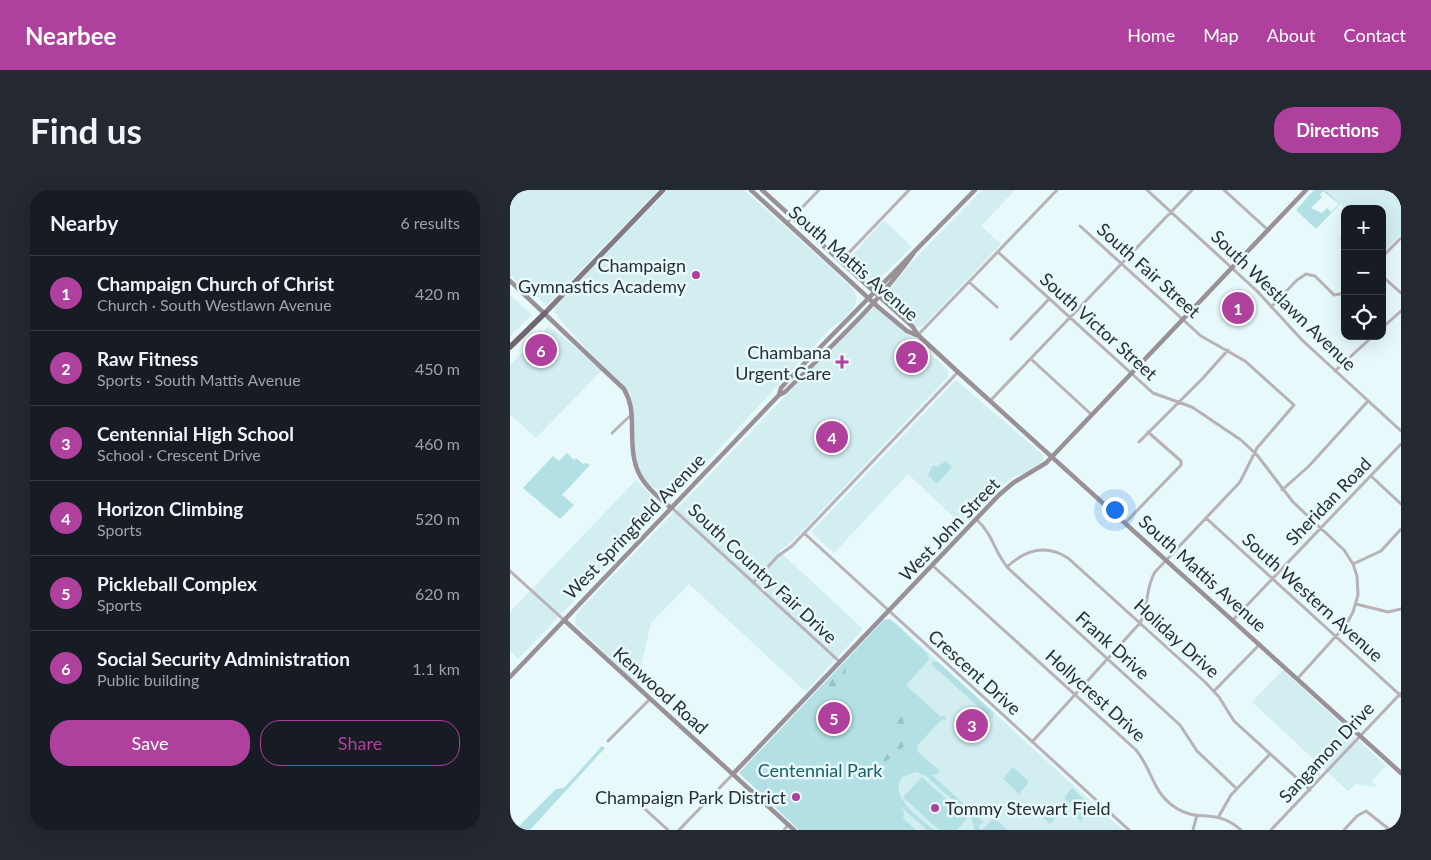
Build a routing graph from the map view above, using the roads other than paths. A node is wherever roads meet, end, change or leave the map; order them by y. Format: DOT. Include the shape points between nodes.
graph roads {
  1 [pos="663,190"];
  2 [pos="750,190"];
  3 [pos="762,190"];
  4 [pos="819,190"];
  5 [pos="908,190"];
  6 [pos="975,190"];
  7 [pos="1057,190"];
  8 [pos="1147,190"];
  9 [pos="1192,190"];
  10 [pos="1224,190"];
  11 [pos="1306,190"];
  12 [pos="1171,212"];
  13 [pos="792,217"];
  14 [pos="787,222"];
  15 [pos="1080,226"];
  16 [pos="1268,230"];
  17 [pos="1401,238"];
  18 [pos="998,252"];
  19 [pos="1386,253"];
  20 [pos="913,254"];
  21 [pos="840,262"];
  22 [pos="1122,263"];
  23 [pos="1232,268"];
  24 [pos="1386,280"];
  25 [pos="510,281"];
  26 [pos="969,282"];
  27 [pos="873,291"];
  28 [pos="1401,293"];
  29 [pos="1341,294"];
  30 [pos="878,296"];
  31 [pos="868,297"];
  32 [pos="1049,299"];
  33 [pos="873,302"];
  34 [pos="996,307"];
  35 [pos="1271,307"];
  36 [pos="1401,311"];
  37 [pos="545,312"];
  38 [pos="1069,318"];
  39 [pos="1183,320"];
  40 [pos="1386,324"];
  41 [pos="918,335"];
  42 [pos="1011,339"];
  43 [pos="1369,340"];
  44 [pos="510,347"];
  45 [pos="1228,350"];
  46 [pos="800,353"];
  47 [pos="812,355"];
  48 [pos="1031,359"];
  49 [pos="1335,371"];
  50 [pos="958,372"];
  51 [pos="1131,374"];
  52 [pos="779,395"];
  53 [pos="990,401"];
  54 [pos="1368,401"];
  55 [pos="1177,402"];
  56 [pos="632,414"];
  57 [pos="1092,415"];
  58 [pos="1401,431"];
  59 [pos="1148,432"];
  60 [pos="612,433"];
  61 [pos="1139,442"];
  62 [pos="1401,444"];
  63 [pos="1255,453"];
  64 [pos="1053,456"];
  65 [pos="1370,476"];
  66 [pos="1282,490"];
  67 [pos="1401,504"];
  68 [pos="671,508"];
  69 [pos="1206,518"];
  70 [pos="976,519"];
  71 [pos="1126,522"];
  72 [pos="1321,528"];
  73 [pos="1401,529"];
  74 [pos="804,533"];
  75 [pos="1167,560"];
  76 [pos="1353,564"];
  77 [pos="932,565"];
  78 [pos="1007,567"];
  79 [pos="510,571"];
  80 [pos="1272,579"];
  81 [pos="752,583"];
  82 [pos="1356,604"];
  83 [pos="1401,609"];
  84 [pos="888,611"];
  85 [pos="564,620"];
  86 [pos="1233,620"];
  87 [pos="1140,623"];
  88 [pos="1336,637"];
  89 [pos="1260,644"];
  90 [pos="1108,659"];
  91 [pos="840,662"];
  92 [pos="510,677"];
  93 [pos="1298,678"];
  94 [pos="1214,691"];
  95 [pos="1400,694"];
  96 [pos="1075,695"];
  97 [pos="650,699"];
  98 [pos="1361,736"];
  99 [pos="608,742"];
  100 [pos="1032,742"];
  101 [pos="1270,754"];
  102 [pos="1401,773"];
  103 [pos="733,774"];
  104 [pos="1237,789"];
  105 [pos="1310,790"];
  106 [pos="634,799"];
  107 [pos="1197,815"];
  108 [pos="1219,816"];
  109 [pos="788,825"];
  110 [pos="668,830"];
  111 [pos="679,830"];
  112 [pos="784,830"];
  113 [pos="794,830"];
  114 [pos="1129,830"];
  115 [pos="1194,830"];
  116 [pos="1241,830"];
  117 [pos="1271,830"];
  118 [pos="1344,830"];
  119 [pos="1390,830"];
  1 -- 37 [label="main road"];
  2 -- 14 [label="main road, South Mattis Avenue"];
  3 -- 13 [label="main road, South Mattis Avenue"];
  4 -- 13 [label="street"];
  5 -- 21 [label="street"];
  6 -- 20 [label="main road, West Springfield Avenue"];
  7 -- 18 [label="street"];
  8 -- 12 [label="street, South Westlawn Avenue"];
  9 -- 12 [label="street"];
  10 -- 16 [label="street"];
  11 -- 16 [label="main road, West John Street"];
  12 -- 22 [label="street"];
  12 -- 23 [label="street, South Westlawn Avenue"];
  13 -- 14 [label="street"];
  13 -- 21 [label="main road, South Mattis Avenue"];
  14 -- 31 [label="main road, South Mattis Avenue"];
  15 -- 22 [label="street, South Fair Street"];
  16 -- 23 [label="main road, West John Street"];
  17 -- 19 [label="street"];
  18 -- 26 [label="street"];
  18 -- 32 [label="street, South Victor Street"];
  20 -- 27 [label="main road, West Springfield Avenue"];
  20 -- 30 [label="main road, West Springfield Avenue"];
  21 -- 27 [label="main road, South Mattis Avenue"];
  22 -- 38 [label="street"];
  22 -- 39 [label="street, South Fair Street"];
  23 -- 35 [label="street, South Westlawn Avenue"];
  23 -- 39 [label="main road, West John Street"];
  24 -- 28 [label="street"];
  25 -- 37 [label="main road, South Country Fair Drive"];
  26 -- 34 [label="street"];
  26 -- 41 [label="street"];
  27 -- 30 [label="main road, South Mattis Avenue"];
  27 -- 31 [label="main road, West Springfield Avenue"];
  29 -- 35 [label="street" via="1334,295 1315,276 1306,274"];
  30 -- 33 [label="main road, West Springfield Avenue"];
  30 -- 41 [label="main road, South Mattis Avenue"];
  31 -- 33 [label="main road, South Mattis Avenue"];
  31 -- 47 [label="main road, West Springfield Avenue"];
  32 -- 38 [label="street, South Victor Street"];
  32 -- 42 [label="street"];
  33 -- 41 [label="main road, South Mattis Avenue" via="906,330"];
  33 -- 52 [label="main road, West Springfield Avenue"];
  35 -- 49 [label="street, South Westlawn Avenue"];
  36 -- 40 [label="street"];
  37 -- 44 [label="highway"];
  37 -- 56 [label="main road, South Country Fair Drive" via="622,385"];
  38 -- 48 [label="street"];
  38 -- 51 [label="street, South Victor Street"];
  39 -- 45 [label="street, South Fair Street" via="1206,340"];
  39 -- 51 [label="main road, West John Street"];
  41 -- 50 [label="main road, South Mattis Avenue"];
  43 -- 49 [label="street"];
  45 -- 55 [label="street"];
  45 -- 63 [label="street, South Fair Street" via="1258,371 1294,405"];
  46 -- 47 [label="main road"];
  47 -- 52 [label="main road, West Springfield Avenue" via="781,388"];
  48 -- 53 [label="street"];
  48 -- 57 [label="street"];
  49 -- 54 [label="street, South Westlawn Avenue"];
  50 -- 53 [label="main road, South Mattis Avenue"];
  50 -- 74 [label="street"];
  51 -- 55 [label="street, South Victor Street" via="1153,393"];
  51 -- 57 [label="main road, West John Street"];
  52 -- 68 [label="main road, West Springfield Avenue"];
  53 -- 64 [label="main road, South Mattis Avenue"];
  54 -- 58 [label="street, South Westlawn Avenue"];
  54 -- 66 [label="street" via="1316,459"];
  55 -- 59 [label="street"];
  55 -- 63 [label="street, South Victor Street" via="1220,424"];
  56 -- 60 [label="street"];
  56 -- 68 [label="main road, South Country Fair Drive" via="635,467 643,482"];
  57 -- 64 [label="main road, West John Street"];
  59 -- 61 [label="street"];
  59 -- 71 [label="street" via="1181,461 1181,465"];
  62 -- 65 [label="street, Sheridan Road"];
  63 -- 66 [label="street, South Victor Street"];
  63 -- 69 [label="street" via="1240,482"];
  64 -- 70 [label="main road, West John Street" via="1040,468 1006,488"];
  64 -- 71 [label="main road, South Mattis Avenue"];
  65 -- 67 [label="street"];
  65 -- 72 [label="street, Sheridan Road"];
  66 -- 72 [label="street, South Victor Street"];
  68 -- 81 [label="street, South Country Fair Drive"];
  68 -- 85 [label="main road, West Springfield Avenue"];
  69 -- 75 [label="street"];
  69 -- 80 [label="street, South Western Avenue"];
  70 -- 77 [label="main road, West John Street"];
  70 -- 78 [label="street, Frank Drive" via="991,535"];
  71 -- 75 [label="main road, South Mattis Avenue"];
  72 -- 76 [label="street, South Victor Street" via="1344,550"];
  72 -- 80 [label="street, Sheridan Road"];
  73 -- 76 [label="street" via="1381,550"];
  74 -- 81 [label="street"];
  74 -- 84 [label="street, Crescent Drive"];
  75 -- 86 [label="main road, South Mattis Avenue"];
  75 -- 87 [label="street" via="1150,582"];
  76 -- 82 [label="street" via="1358,586"];
  77 -- 84 [label="main road, West John Street"];
  77 -- 96 [label="street, Hollycrest Drive"];
  78 -- 87 [label="street, Holiday Drive" via="1029,552 1056,552 1074,563"];
  78 -- 90 [label="street, Frank Drive"];
  79 -- 85 [label="street, Kenwood Road"];
  80 -- 86 [label="street, Sheridan Road"];
  80 -- 88 [label="street, South Western Avenue"];
  81 -- 91 [label="street, South Country Fair Drive"];
  82 -- 83 [label="street" via="1388,612"];
  82 -- 88 [label="street"];
  84 -- 91 [label="main road, West John Street"];
  84 -- 100 [label="street, Crescent Drive"];
  85 -- 92 [label="main road, West Springfield Avenue"];
  85 -- 97 [label="main road, Kenwood Road"];
  86 -- 89 [label="main road, South Mattis Avenue"];
  87 -- 90 [label="street"];
  87 -- 94 [label="street, Holiday Drive"];
  88 -- 93 [label="street"];
  88 -- 95 [label="street, South Western Avenue"];
  89 -- 93 [label="main road, South Mattis Avenue"];
  89 -- 94 [label="street"];
  90 -- 96 [label="street"];
  90 -- 104 [label="street, Frank Drive" via="1180,725 1197,751"];
  91 -- 103 [label="main road, West John Street"];
  93 -- 98 [label="main road, South Mattis Avenue"];
  94 -- 101 [label="street, Holiday Drive" via="1231,718"];
  95 -- 98 [label="street, Sangamon Drive"];
  96 -- 100 [label="street"];
  96 -- 107 [label="street, Hollycrest Drive" via="1141,755 1154,784 1166,800 1182,811"];
  97 -- 99 [label="street"];
  97 -- 103 [label="main road, Kenwood Road"];
  98 -- 102 [label="main road, South Mattis Avenue"];
  98 -- 105 [label="street, Sangamon Drive"];
  100 -- 114 [label="street, Crescent Drive"];
  101 -- 104 [label="street"];
  101 -- 105 [label="street, Holiday Drive"];
  103 -- 109 [label="main road, Kenwood Road"];
  103 -- 111 [label="street, West John Street"];
  104 -- 108 [label="street"];
  105 -- 117 [label="street, Sangamon Drive"];
  106 -- 110 [label="street"];
  107 -- 108 [label="street, Hollycrest Drive"];
  107 -- 115 [label="street"];
  108 -- 116 [label="street, Hollycrest Drive"];
  109 -- 112 [label="street"];
  109 -- 113 [label="main road, Kenwood Road"];
  118 -- 119 [label="street" via="1366,811"];
}
